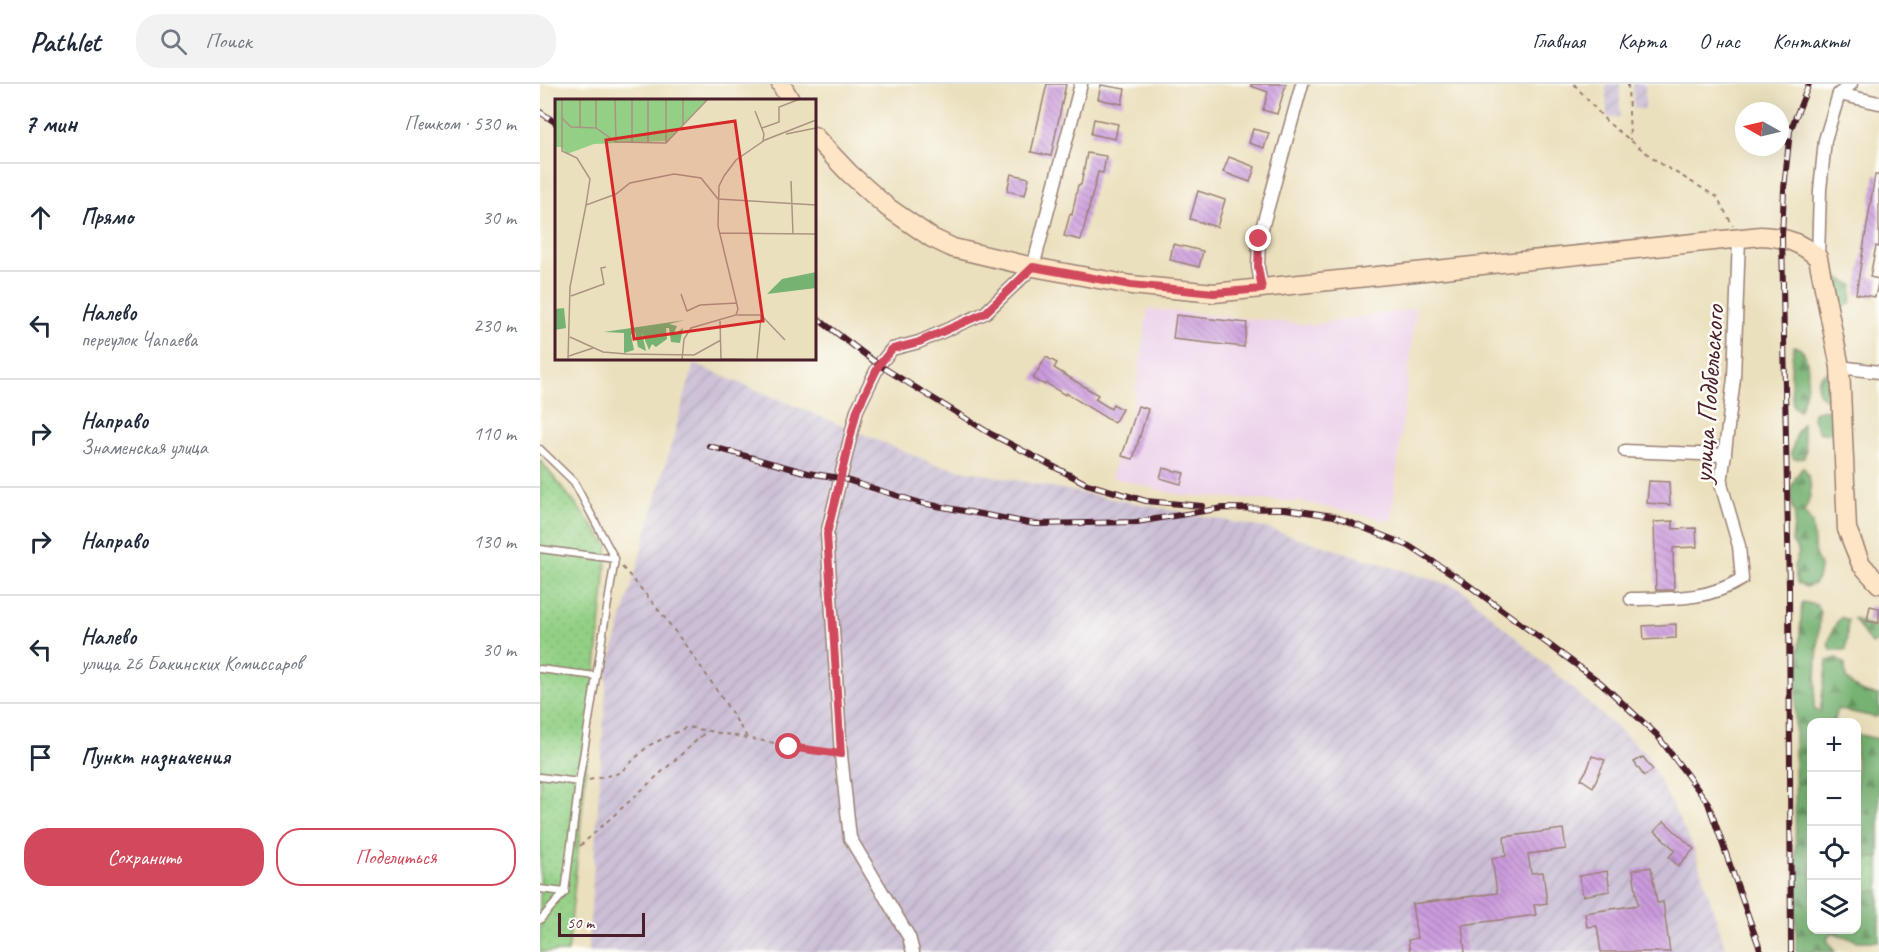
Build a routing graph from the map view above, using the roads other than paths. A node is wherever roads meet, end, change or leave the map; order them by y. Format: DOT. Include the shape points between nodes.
graph roads {
  1 [pos="781,84"];
  2 [pos="1081,84"];
  3 [pos="1302,84"];
  4 [pos="1851,84"];
  5 [pos="1839,94"];
  6 [pos="789,99"];
  7 [pos="1879,103"];
  8 [pos="816,138"];
  9 [pos="1739,238"];
  10 [pos="1818,258"];
  11 [pos="1033,267"];
  12 [pos="1262,289"];
  13 [pos="1840,367"];
  14 [pos="1879,372"];
  15 [pos="540,449"];
  16 [pos="1625,451"];
  17 [pos="1725,455"];
  18 [pos="540,549"];
  19 [pos="615,559"];
  20 [pos="1879,584"];
  21 [pos="1631,599"];
  22 [pos="540,669"];
  23 [pos="596,676"];
  24 [pos="540,777"];
  25 [pos="579,782"];
  26 [pos="540,889"];
  27 [pos="565,892"];
  28 [pos="540,920"];
  29 [pos="913,952"];
  1 -- 6 [label="main road"];
  2 -- 11 [label="street"];
  3 -- 12 [label="street" via="1259,239"];
  4 -- 5 [label="street"];
  5 -- 7 [label="street"];
  5 -- 10 [label="street" via="1825,140"];
  8 -- 11 [label="main road" via="887,207 932,238 953,248"];
  9 -- 10 [label="main road" via="1782,237 1806,247"];
  9 -- 12 [label="main road"];
  9 -- 17 [label="street, улица Подбельского" via="1734,378"];
  10 -- 13 [label="main road"];
  11 -- 12 [label="main road" via="1190,291"];
  11 -- 29 [label="street" via="985,313 919,342 892,349 879,365 857,410 827,534 850,838 909,937"];
  13 -- 14 [label="street"];
  13 -- 20 [label="main road" via="1846,529 1861,564"];
  15 -- 19 [label="lane" via="574,482"];
  16 -- 17 [label="street"];
  17 -- 21 [label="street, улица Подбельского" via="1721,484 1738,546 1742,579 1726,589 1692,597"];
  18 -- 19 [label="lane"];
  19 -- 23 [label="lane"];
  22 -- 23 [label="lane"];
  23 -- 25 [label="lane"];
  24 -- 25 [label="lane"];
  25 -- 27 [label="lane"];
  26 -- 27 [label="lane"];
  27 -- 28 [label="lane"];
}
